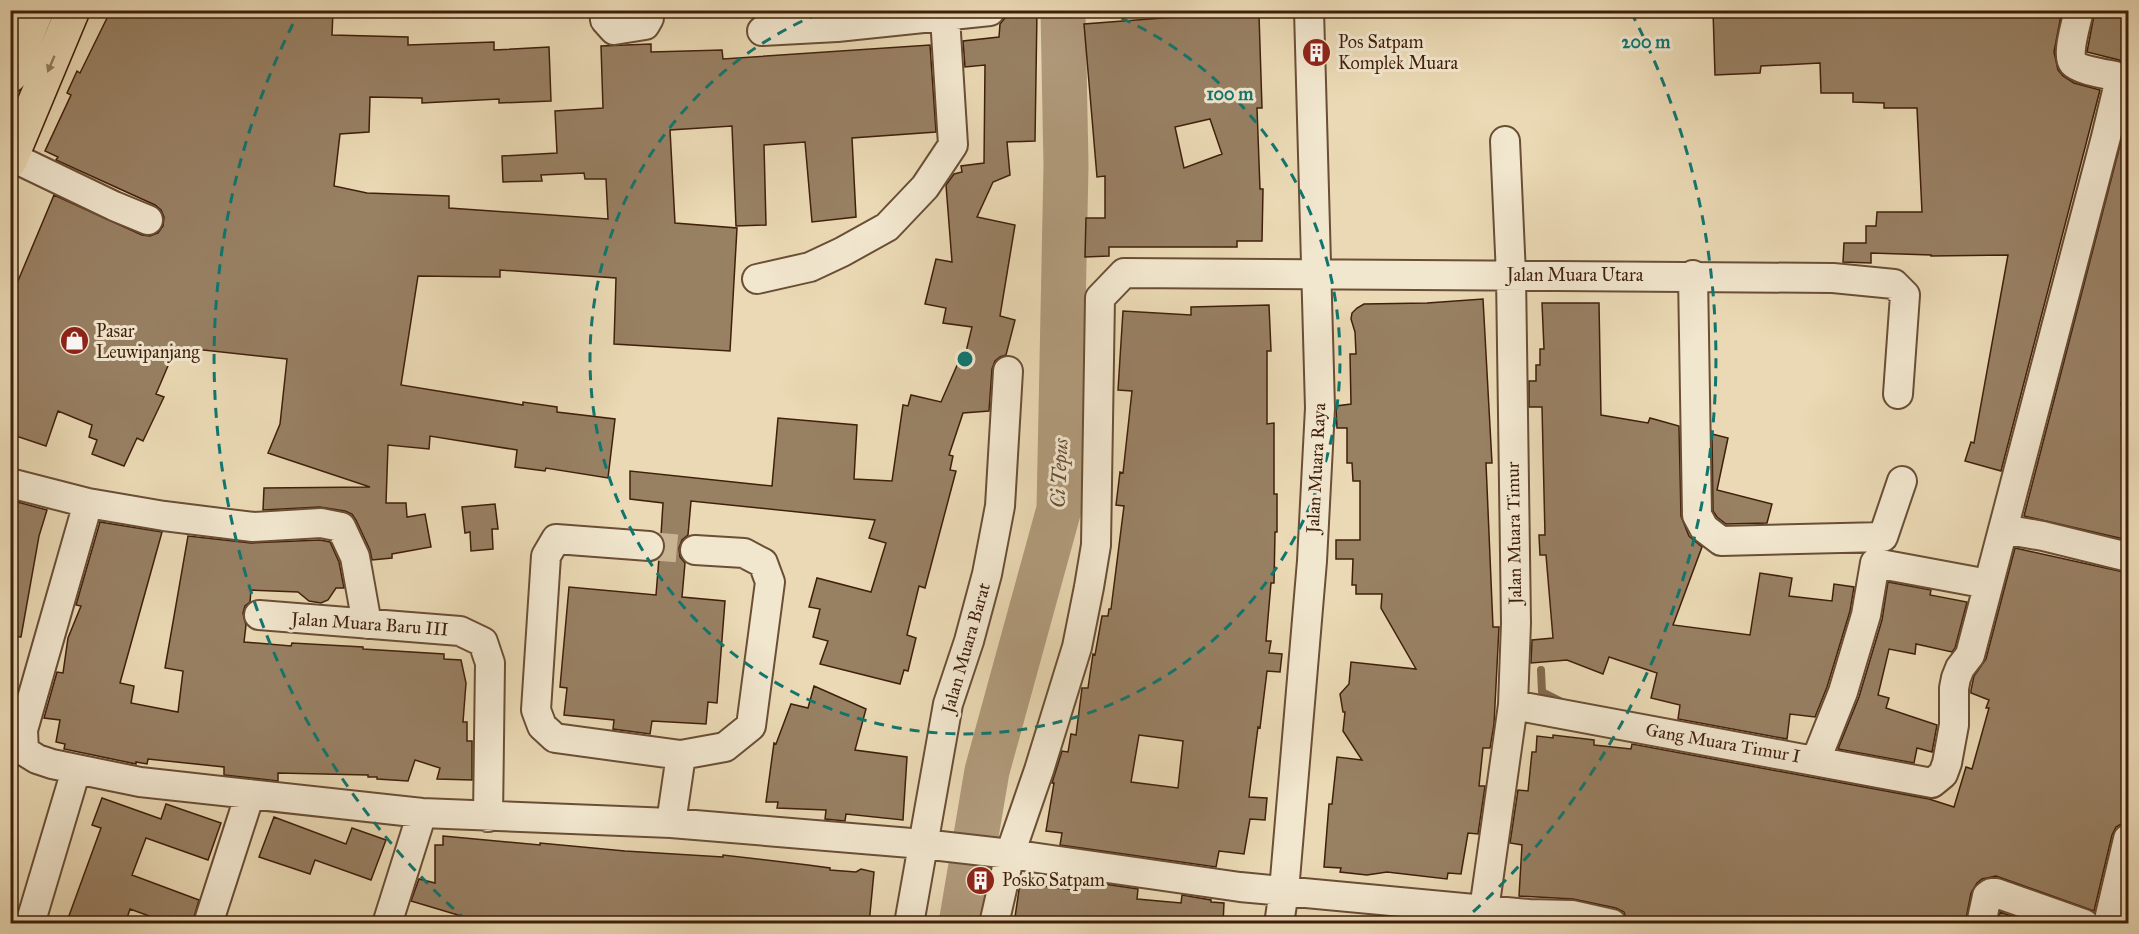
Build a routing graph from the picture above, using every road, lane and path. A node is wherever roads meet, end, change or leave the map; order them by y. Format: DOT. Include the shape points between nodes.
graph roads {
  1 [pos="37,10"];
  2 [pos="73,10"];
  3 [pos="604,10"];
  4 [pos="648,10"];
  5 [pos="1308,10"];
  6 [pos="2079,10"];
  7 [pos="990,11"];
  8 [pos="945,17"];
  9 [pos="836,19"];
  10 [pos="762,32"];
  11 [pos="10,76"];
  12 [pos="1505,141"];
  13 [pos="11,159"];
  14 [pos="148,220"];
  15 [pos="1317,274"];
  16 [pos="1511,275"];
  17 [pos="1693,275"];
  18 [pos="757,279"];
  19 [pos="1008,371"];
  20 [pos="1898,394"];
  21 [pos="1902,481"];
  22 [pos="10,483"];
  23 [pos="88,503"];
  24 [pos="2002,529"];
  25 [pos="649,546"];
  26 [pos="694,550"];
  27 [pos="2128,557"];
  28 [pos="1988,585"];
  29 [pos="259,615"];
  30 [pos="367,624"];
  31 [pos="1514,705"];
  32 [pos="681,755"];
  33 [pos="1816,760"];
  34 [pos="76,770"];
  35 [pos="250,794"];
  36 [pos="422,813"];
  37 [pos="488,817"];
  38 [pos="671,824"];
  39 [pos="2128,839"];
  40 [pos="934,846"];
  41 [pos="1001,853"];
  42 [pos="1284,891"];
  43 [pos="1483,916"];
  44 [pos="30,924"];
  45 [pos="208,924"];
  46 [pos="387,924"];
  47 [pos="909,924"];
  48 [pos="994,924"];
  49 [pos="1280,924"];
  50 [pos="1611,924"];
  51 [pos="1982,924"];
  52 [pos="2084,924"];
  53 [pos="2108,924"];
  1 -- 11 [label="main road"];
  2 -- 13 [label="main road, one-way"];
  3 -- 4 [label="street" via="608,26 614,30 645,25"];
  5 -- 15 [label="street, Jalan Muara Raya"];
  6 -- 24 [label="street" via="2070,55 2073,63 2115,76 2119,83"];
  7 -- 8 [label="street"];
  8 -- 9 [label="street"];
  8 -- 18 [label="street" via="953,145 925,187 887,227 842,252 810,267"];
  9 -- 10 [label="street"];
  12 -- 16 [label="street, Jalan Muara Timur"];
  13 -- 14 [label="street"];
  15 -- 16 [label="street, Jalan Muara Utara"];
  15 -- 41 [label="street, Jalan Muara Utara" via="1124,273 1100,298 1096,545 1089,587 1077,647 1039,770"];
  15 -- 42 [label="street, Jalan Muara Raya" via="1320,408 1312,561"];
  16 -- 17 [label="street, Jalan Muara Utara"];
  16 -- 31 [label="street, Jalan Muara Timur"];
  17 -- 20 [label="street, Jalan Muara Utara" via="1833,278 1894,284 1905,295"];
  17 -- 21 [label="street" via="1697,515 1704,528 1721,541 1883,537"];
  19 -- 40 [label="street, Jalan Muara Barat" via="1000,506 987,574 948,704"];
  22 -- 23 [label="street"];
  23 -- 30 [label="street" via="253,527 321,523 341,526 355,557"];
  23 -- 34 [label="street" via="23,730 24,751 37,759"];
  24 -- 27 [label="street"];
  24 -- 28 [label="street"];
  25 -- 32 [label="street" via="556,539 546,556 536,710 542,726 555,738"];
  26 -- 32 [label="street" via="744,553 763,563 770,582 751,726 725,747"];
  28 -- 33 [label="street" via="1875,563 1866,615 1843,692"];
  28 -- 33 [label="street, Gang Muara Timur I" via="1970,655 1956,678 1954,724 1943,774 1932,783"];
  29 -- 30 [label="street, Jalan Muara Baru III"];
  30 -- 37 [label="street, Jalan Muara Baru III" via="460,630 483,642 490,663"];
  31 -- 33 [label="street, Gang Muara Timur I"];
  31 -- 43 [label="street, Jalan Muara Timur"];
  32 -- 38 [label="street"];
  34 -- 35 [label="street" via="140,782"];
  34 -- 44 [label="street"];
  35 -- 36 [label="street"];
  35 -- 45 [label="street"];
  36 -- 37 [label="street"];
  36 -- 46 [label="street"];
  37 -- 38 [label="street"];
  38 -- 40 [label="street"];
  39 -- 53 [label="street"];
  40 -- 41 [label="street"];
  40 -- 47 [label="street, Jalan Muara Barat"];
  41 -- 42 [label="street"];
  41 -- 48 [label="street"];
  42 -- 43 [label="street"];
  42 -- 49 [label="street, Jalan Muara Raya"];
  43 -- 50 [label="street" via="1572,915"];
  51 -- 52 [label="street" via="1987,896 1991,893"];
}
